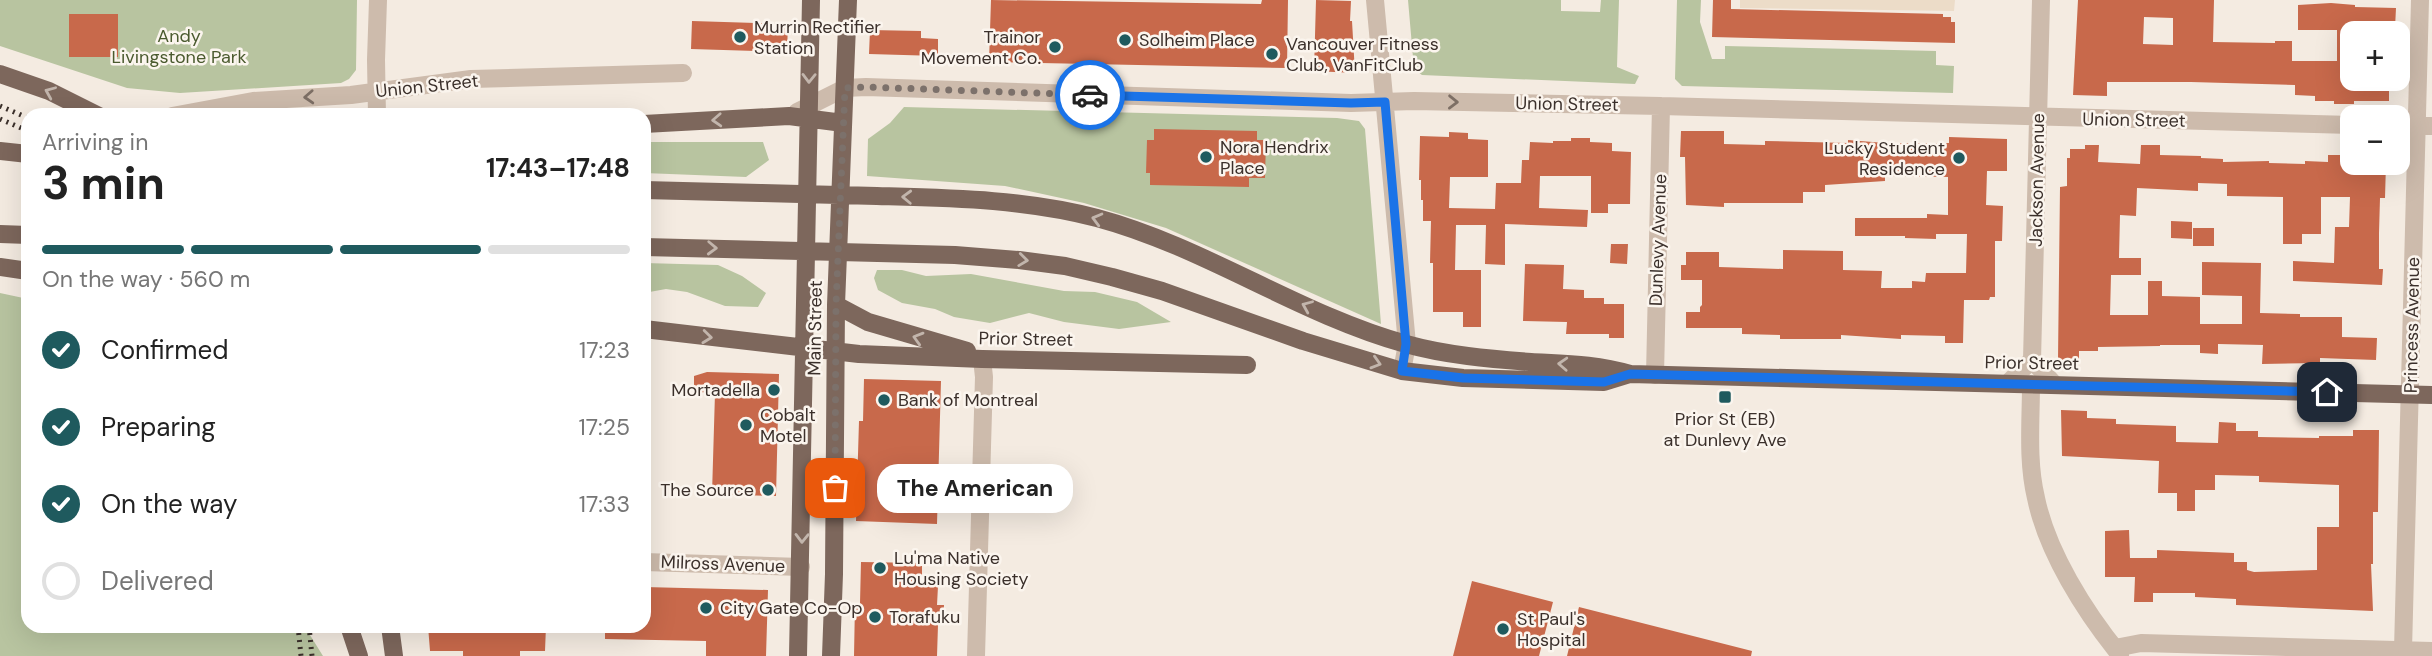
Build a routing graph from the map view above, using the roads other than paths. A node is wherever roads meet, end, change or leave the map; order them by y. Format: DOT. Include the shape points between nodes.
graph roads {
  1 [pos="378,0"];
  2 [pos="811,0"];
  3 [pos="848,0"];
  4 [pos="1376,0"];
  5 [pos="2041,0"];
  6 [pos="2420,0"];
  7 [pos="683,73"];
  8 [pos="0,74"];
  9 [pos="845,88"];
  10 [pos="377,91"];
  11 [pos="1385,102"];
  12 [pos="1661,106"];
  13 [pos="83,108"];
  14 [pos="215,108"];
  15 [pos="377,108"];
  16 [pos="808,113"];
  17 [pos="2038,118"];
  18 [pos="843,122"];
  19 [pos="651,124"];
  20 [pos="2340,125"];
  21 [pos="2425,127"];
  22 [pos="0,151"];
  23 [pos="21,153"];
  24 [pos="651,190"];
  25 [pos="0,234"];
  26 [pos="21,235"];
  27 [pos="651,247"];
  28 [pos="0,267"];
  29 [pos="21,270"];
  30 [pos="836,305"];
  31 [pos="651,330"];
  32 [pos="1406,344"];
  33 [pos="804,348"];
  34 [pos="836,352"];
  35 [pos="982,359"];
  36 [pos="2032,360"];
  37 [pos="1247,365"];
  38 [pos="1402,371"];
  39 [pos="1630,374"];
  40 [pos="1655,375"];
  41 [pos="2008,383"];
  42 [pos="2031,384"];
  43 [pos="2054,384"];
  44 [pos="2410,394"];
  45 [pos="2432,395"];
  46 [pos="651,562"];
  47 [pos="801,567"];
  48 [pos="351,633"];
  49 [pos="391,633"];
  50 [pos="2403,650"];
  51 [pos="2432,651"];
  52 [pos="2118,652"];
  53 [pos="359,656"];
  54 [pos="394,656"];
  55 [pos="798,656"];
  56 [pos="831,656"];
  57 [pos="976,656"];
  1 -- 10 [label="street"];
  2 -- 16 [label="main road, Main Street, one-way"];
  3 -- 9 [label="main road, Main Street"];
  4 -- 11 [label="street"];
  5 -- 17 [label="street, Jackson Avenue"];
  6 -- 21 [label="street, Princess Avenue"];
  7 -- 10 [label="street, Union Street" via="471,79"];
  13 -- 8 [label="main road, one-way"];
  9 -- 11 [label="street, Union Street"];
  9 -- 16 [label="street, Union Street"];
  9 -- 18 [label="main road, Main Street"];
  10 -- 14 [label="street, Union Street, one-way"];
  10 -- 15 [label="street"];
  11 -- 12 [label="street, Union Street, one-way"];
  11 -- 32 [label="street"];
  12 -- 17 [label="street, Union Street"];
  12 -- 40 [label="street, Dunlevy Avenue"];
  16 -- 18 [label="main road"];
  16 -- 19 [label="main road, one-way"];
  16 -- 33 [label="main road, Main Street"];
  17 -- 20 [label="street, Union Street"];
  17 -- 36 [label="street, Jackson Avenue"];
  18 -- 30 [label="main road, Main Street"];
  21 -- 44 [label="street, Princess Avenue"];
  22 -- 23 [label="main road"];
  32 -- 24 [label="main road, Prior Street, one-way" via="1097,218 975,199"];
  25 -- 26 [label="main road"];
  27 -- 38 [label="main road, Prior Street, one-way" via="1019,260 1112,276"];
  28 -- 29 [label="main road"];
  30 -- 34 [label="main road, Main Street"];
  35 -- 30 [label="main road, one-way" via="868,322"];
  31 -- 33 [label="main road, Prior Street, one-way"];
  32 -- 38 [label="street"];
  39 -- 32 [label="main road, Prior Street, one-way" via="1602,366 1528,362"];
  33 -- 34 [label="main road, Prior Street"];
  33 -- 47 [label="main road, Main Street, one-way"];
  34 -- 35 [label="main road, Prior Street"];
  34 -- 56 [label="main road, Main Street"];
  35 -- 37 [label="main road, Prior Street"];
  35 -- 57 [label="street"];
  36 -- 41 [label="street"];
  36 -- 43 [label="street"];
  38 -- 39 [label="main road, Prior Street" via="1463,378 1604,382"];
  39 -- 40 [label="main road, Prior Street"];
  40 -- 41 [label="main road, Prior Street"];
  41 -- 42 [label="main road, Prior Street"];
  42 -- 43 [label="main road, Prior Street"];
  42 -- 52 [label="street" via="2031,463 2041,518 2063,568"];
  43 -- 44 [label="main road, Prior Street"];
  44 -- 45 [label="main road, Prior Street"];
  44 -- 50 [label="street, Princess Avenue"];
  46 -- 47 [label="street, Milross Avenue"];
  47 -- 55 [label="main road, Main Street"];
  48 -- 53 [label="main road"];
  49 -- 54 [label="main road"];
  50 -- 51 [label="street"];
  50 -- 52 [label="street" via="2141,643"];
}
